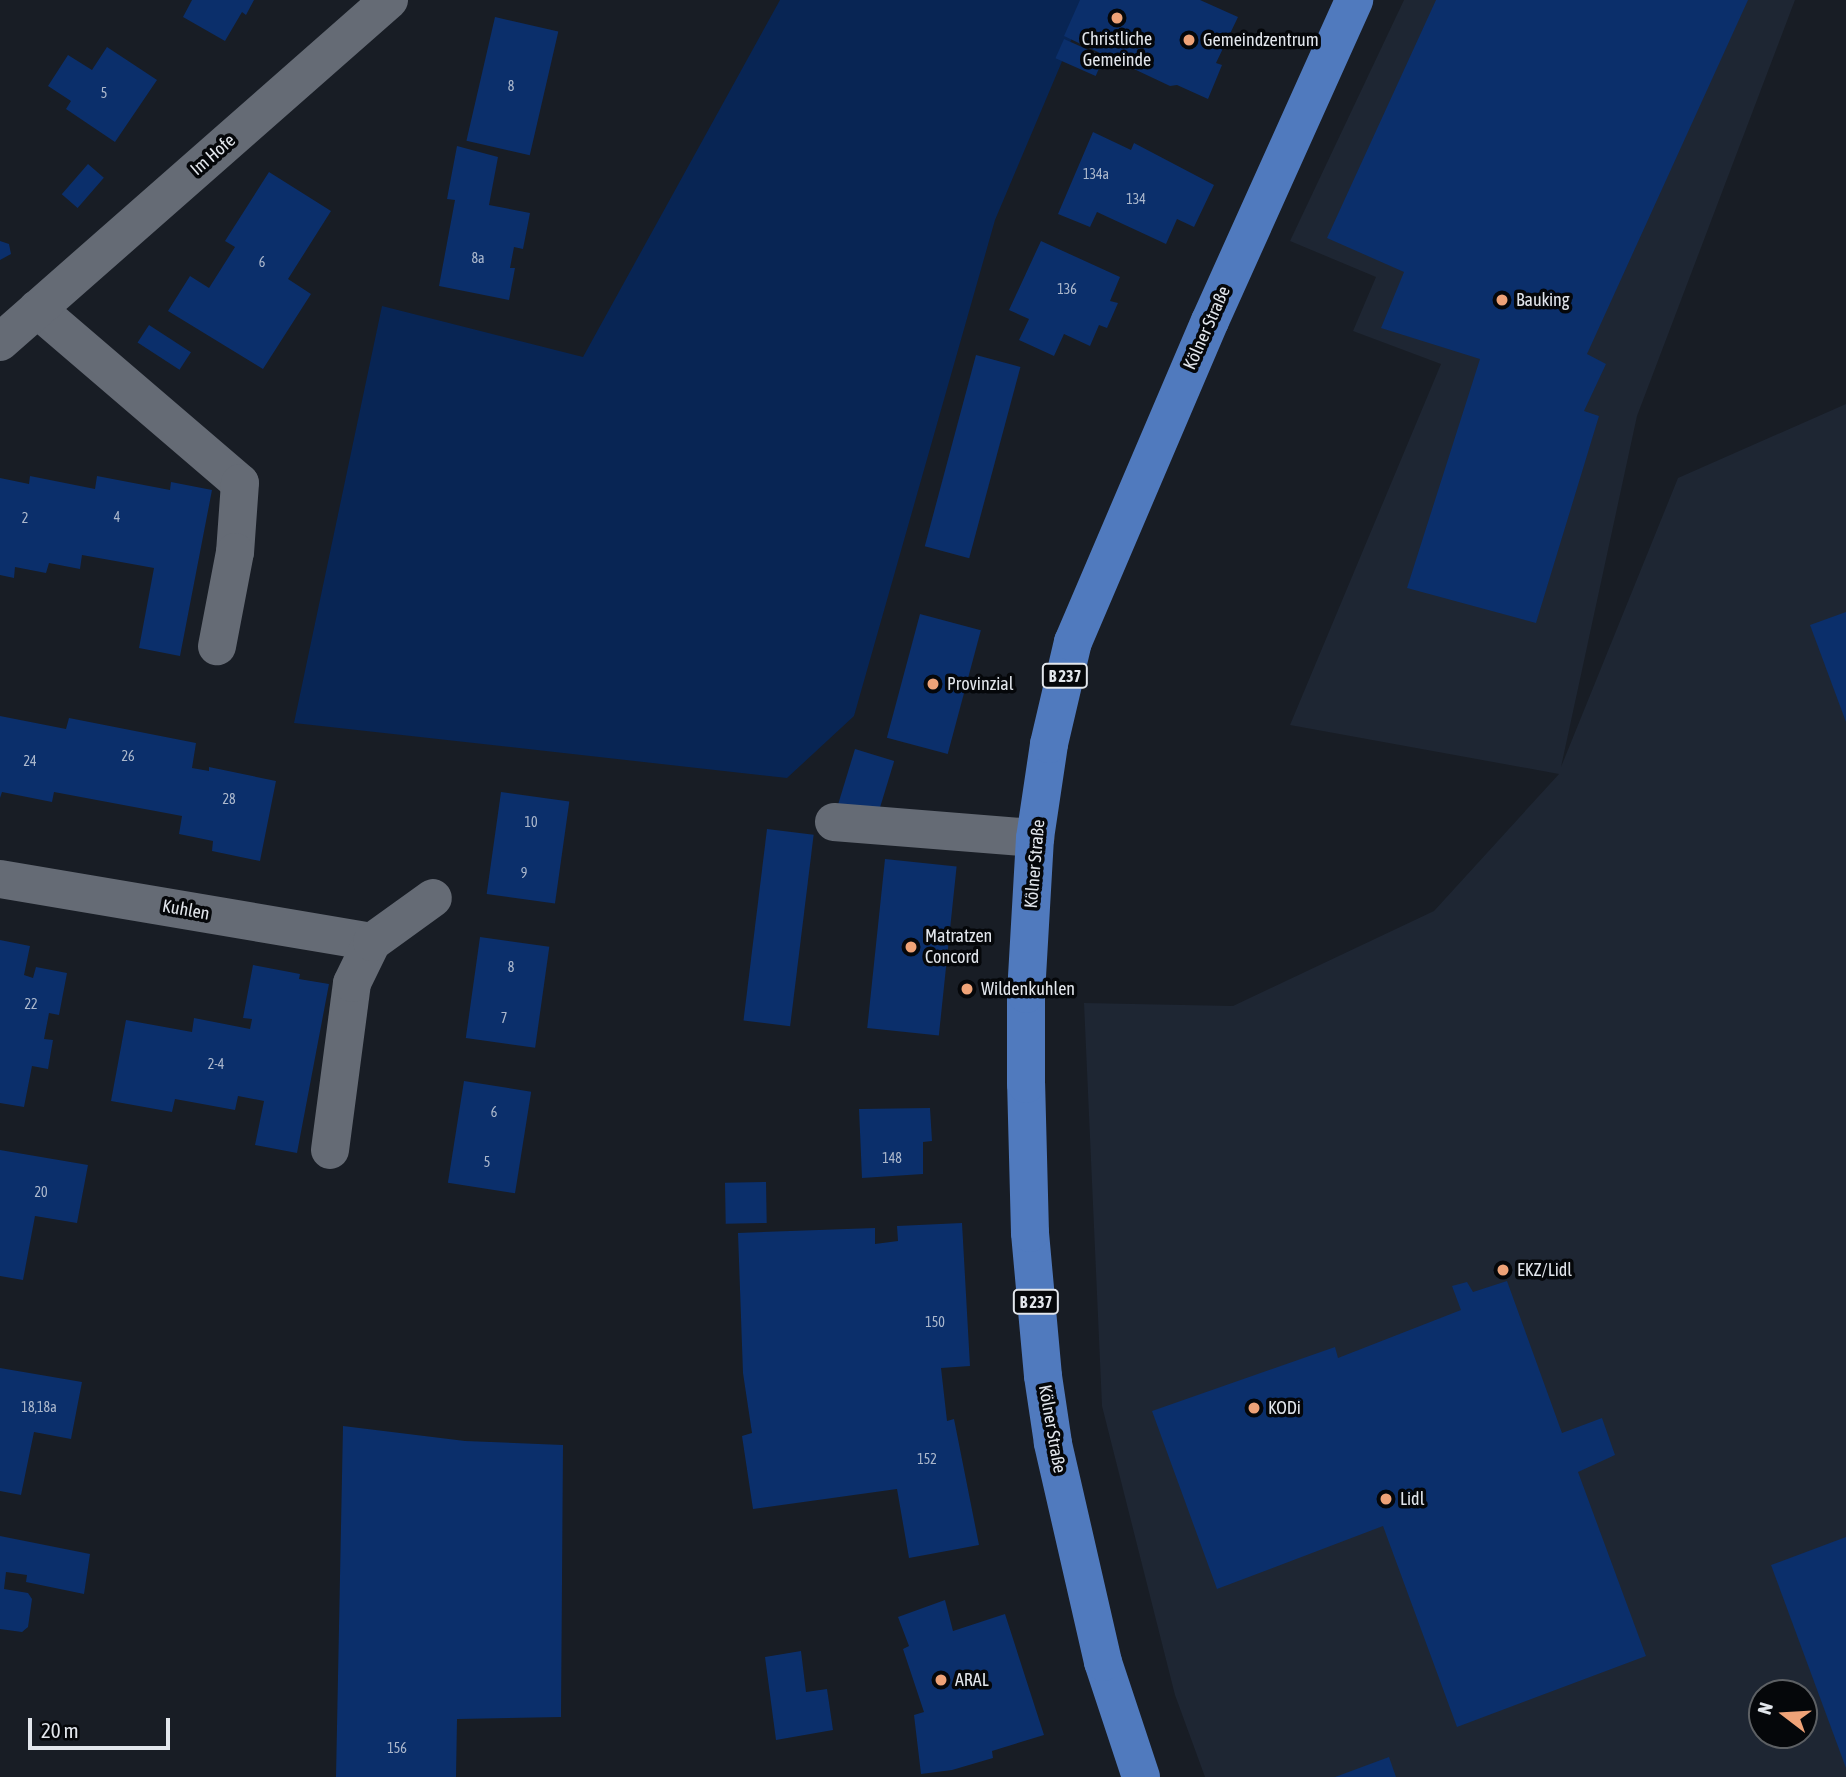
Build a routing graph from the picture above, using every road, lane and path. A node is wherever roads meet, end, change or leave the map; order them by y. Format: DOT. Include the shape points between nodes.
graph roads {
  1 [pos="389,0"];
  2 [pos="1354,0"];
  3 [pos="37,309"];
  4 [pos="0,342"];
  5 [pos="217,646"];
  6 [pos="834,822"];
  7 [pos="1035,838"];
  8 [pos="0,879"];
  9 [pos="433,898"];
  10 [pos="372,942"];
  11 [pos="330,1150"];
  12 [pos="1141,1777"];
  1 -- 3 [label="street, Im Hofe"];
  2 -- 7 [label="main road, Kölner Straße / B 237" via="1073,642 1049,744"];
  3 -- 4 [label="street, Im Hofe"];
  3 -- 5 [label="street" via="240,483 235,552"];
  6 -- 7 [label="street"];
  7 -- 12 [label="main road, Kölner Straße / B 237" via="1026,1084 1030,1233 1043,1376 1103,1662"];
  8 -- 10 [label="street, Kuhlen"];
  9 -- 10 [label="street"];
  10 -- 11 [label="street" via="352,983"];
}
